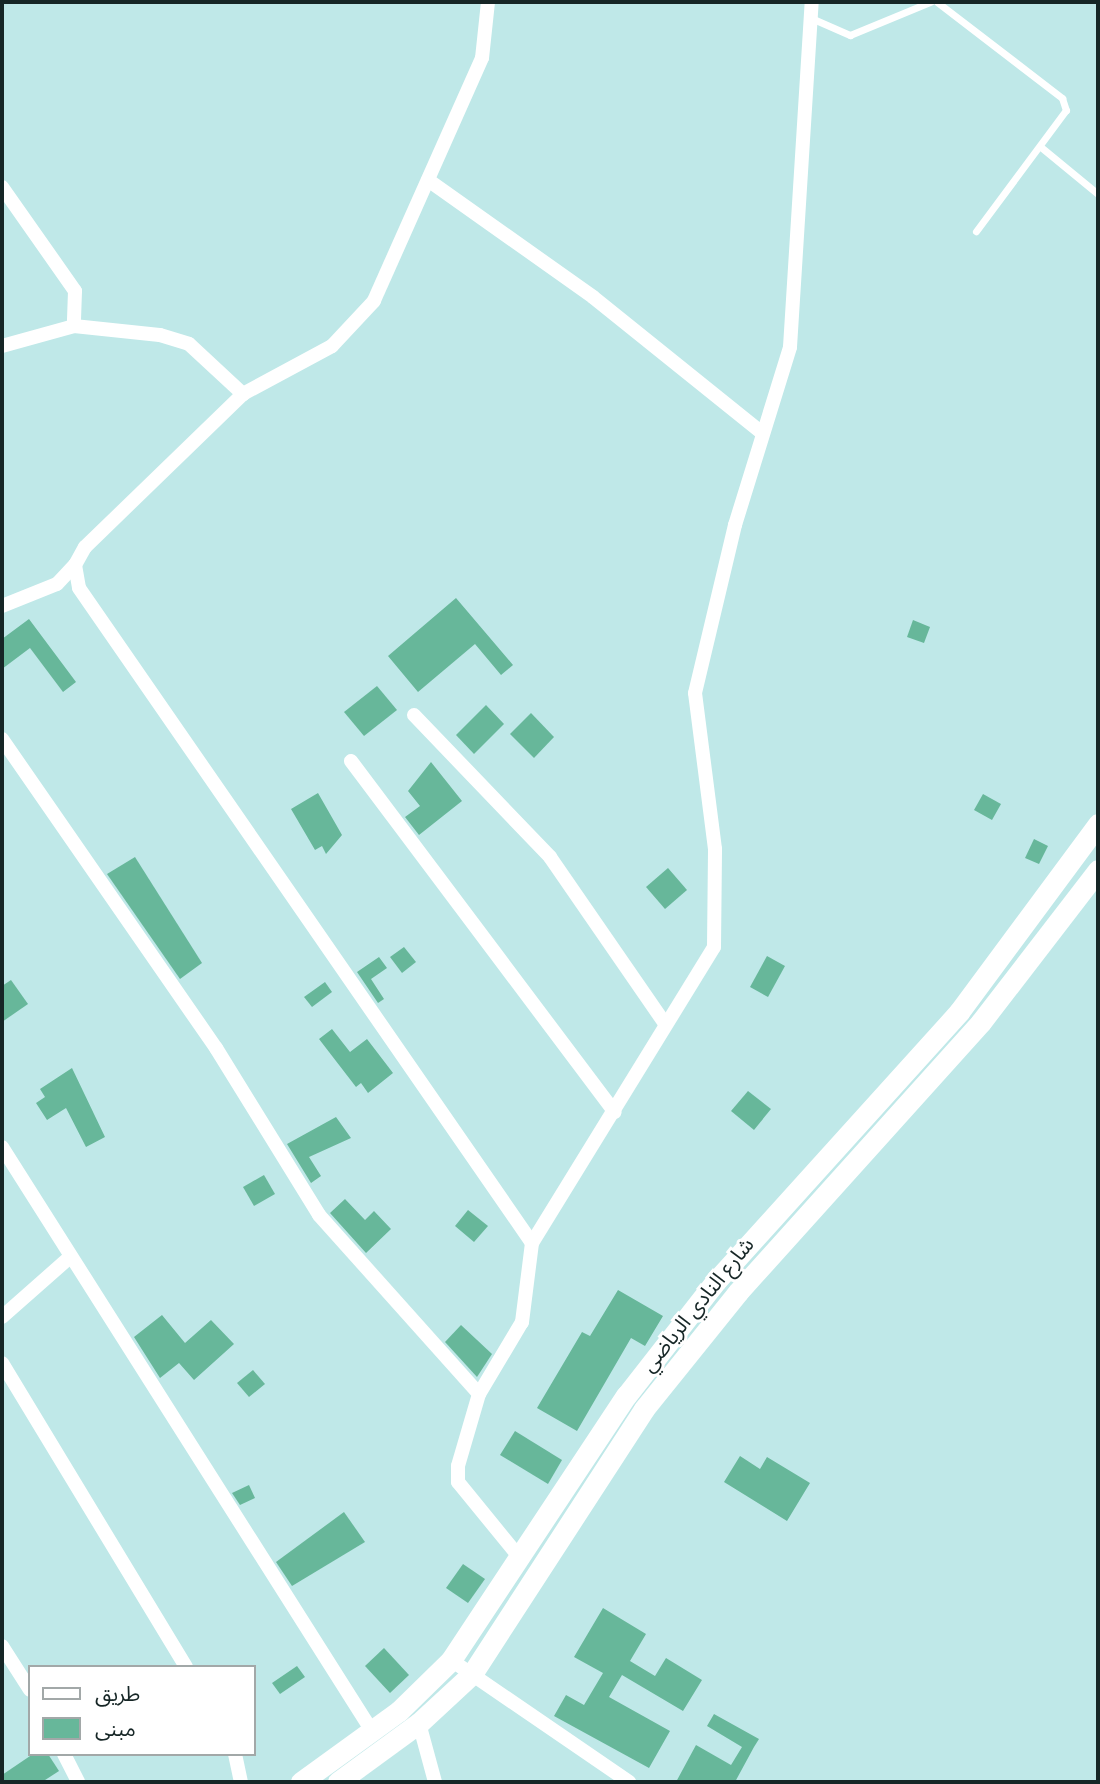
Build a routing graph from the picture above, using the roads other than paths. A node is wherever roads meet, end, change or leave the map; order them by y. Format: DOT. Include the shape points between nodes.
graph roads {
  1 [pos="488,2"];
  2 [pos="812,2"];
  3 [pos="930,2"];
  4 [pos="937,2"];
  5 [pos="811,18"];
  6 [pos="1042,148"];
  7 [pos="428,180"];
  8 [pos="2,187"];
  9 [pos="1098,194"];
  10 [pos="976,231"];
  11 [pos="74,326"];
  12 [pos="2,346"];
  13 [pos="243,394"];
  14 [pos="761,432"];
  15 [pos="75,565"];
  16 [pos="2,606"];
  17 [pos="414,715"];
  18 [pos="2,738"];
  19 [pos="351,761"];
  20 [pos="1098,824"];
  21 [pos="1098,870"];
  22 [pos="665,1024"];
  23 [pos="615,1112"];
  24 [pos="2,1147"];
  25 [pos="532,1243"];
  26 [pos="748,1246"];
  27 [pos="70,1257"];
  28 [pos="765,1262"];
  29 [pos="2,1317"];
  30 [pos="2,1363"];
  31 [pos="479,1394"];
  32 [pos="626,1396"];
  33 [pos="644,1409"];
  34 [pos="520,1558"];
  35 [pos="2,1646"];
  36 [pos="451,1660"];
  37 [pos="185,1665"];
  38 [pos="472,1674"];
  39 [pos="28,1687"];
  40 [pos="419,1723"];
  41 [pos="372,1731"];
  42 [pos="66,1756"];
  43 [pos="234,1756"];
  44 [pos="78,1782"];
  45 [pos="241,1782"];
  46 [pos="301,1782"];
  47 [pos="338,1782"];
  48 [pos="435,1782"];
  49 [pos="629,1782"];
  1 -- 7 [label="street" via="482,58"];
  2 -- 5 [label="street"];
  3 -- 5 [label="lane" via="849,35"];
  4 -- 6 [label="lane" via="1062,97 1062,122"];
  5 -- 14 [label="street" via="790,347"];
  6 -- 9 [label="lane"];
  6 -- 10 [label="lane"];
  7 -- 13 [label="street" via="374,301 355,326 332,346 269,375"];
  7 -- 14 [label="street" via="593,297"];
  8 -- 11 [label="street" via="75,291"];
  11 -- 12 [label="street"];
  11 -- 13 [label="street" via="189,344"];
  13 -- 15 [label="street" via="85,547"];
  14 -- 22 [label="street" via="695,693 717,872 714,947"];
  15 -- 16 [label="street" via="57,584"];
  15 -- 25 [label="street" via="79,588"];
  17 -- 22 [label="street" via="550,857"];
  18 -- 31 [label="street" via="231,1070 319,1215"];
  19 -- 23 [label="street"];
  20 -- 26 [label="main road, شارع النادي الرياضي" via="959,1012"];
  21 -- 28 [label="main road, شارع النادي الرياضي" via="981,1022"];
  22 -- 23 [label="street"];
  23 -- 25 [label="street"];
  24 -- 27 [label="street"];
  25 -- 31 [label="street" via="522,1322"];
  26 -- 28 [label="main road"];
  26 -- 32 [label="main road, شارع النادي الرياضي"];
  27 -- 29 [label="street"];
  27 -- 41 [label="street"];
  28 -- 33 [label="main road, شارع النادي الرياضي"];
  30 -- 37 [label="street"];
  31 -- 34 [label="street" via="458,1482"];
  32 -- 33 [label="main road"];
  32 -- 34 [label="main road, شارع النادي الرياضي"];
  33 -- 38 [label="main road, شارع النادي الرياضي"];
  34 -- 36 [label="main road, شارع النادي الرياضي"];
  35 -- 39 [label="street"];
  36 -- 38 [label="street"];
  36 -- 41 [label="main road, شارع النادي الرياضي"];
  38 -- 40 [label="main road, شارع النادي الرياضي"];
  38 -- 49 [label="street"];
  40 -- 47 [label="main road, شارع النادي الرياضي"];
  40 -- 48 [label="street"];
  41 -- 46 [label="main road, شارع النادي الرياضي"];
  42 -- 44 [label="street"];
  43 -- 45 [label="street"];
}
